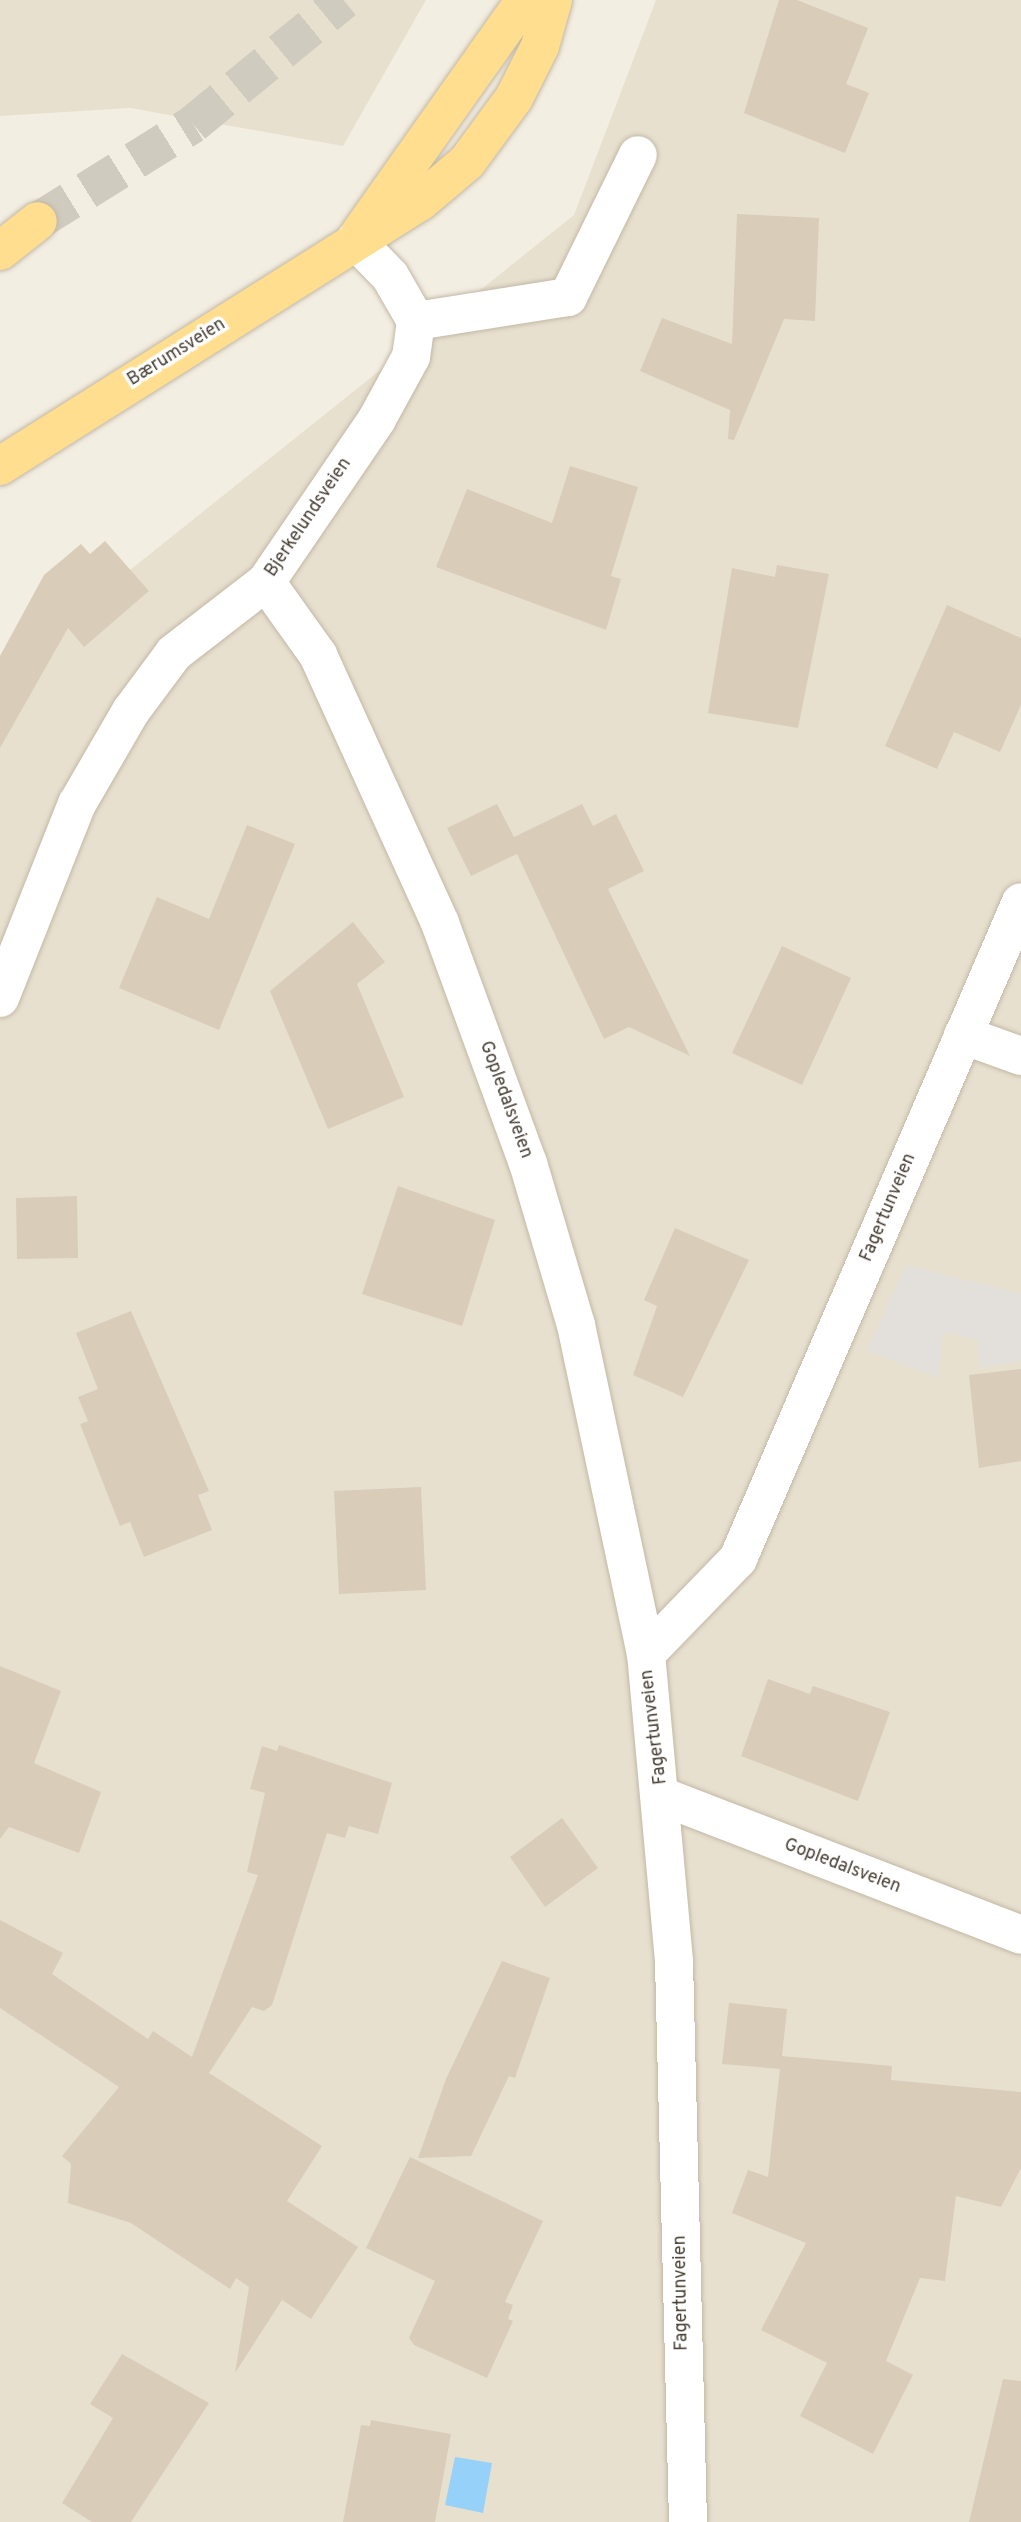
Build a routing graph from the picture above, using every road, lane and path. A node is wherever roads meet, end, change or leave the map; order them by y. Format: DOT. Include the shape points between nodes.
graph roads {
  1 [pos="525,0"];
  2 [pos="553,0"];
  3 [pos="638,155"];
  4 [pos="0,233"];
  5 [pos="355,240"];
  6 [pos="0,251"];
  7 [pos="416,321"];
  8 [pos="0,466"];
  9 [pos="266,582"];
  10 [pos="1021,902"];
  11 [pos="0,998"];
  12 [pos="963,1035"];
  13 [pos="1021,1056"];
  14 [pos="646,1654"];
  15 [pos="664,1797"];
  16 [pos="1021,1934"];
  17 [pos="688,2522"];
  1 -- 5 [label="main road, Bærumsveien"];
  2 -- 5 [label="main road, Bærumsveien" via="540,46 514,98 467,162 421,201"];
  3 -- 7 [label="street" via="568,297"];
  4 -- 6 [label="main road" via="38,221"];
  5 -- 7 [label="street" via="390,276"];
  5 -- 8 [label="main road, Bærumsveien"];
  7 -- 9 [label="street, Bjerkelundsveien" via="411,356 377,419"];
  9 -- 11 [label="street, Bjerkelundsveien" via="174,653 131,711 77,804"];
  9 -- 14 [label="street, Gopledalsveien" via="318,655 435,911 528,1163 576,1325"];
  10 -- 12 [label="street, Fagertunveien"];
  12 -- 13 [label="street"];
  12 -- 14 [label="street, Fagertunveien" via="737,1559"];
  14 -- 15 [label="street, Fagertunveien"];
  15 -- 16 [label="street, Gopledalsveien"];
  15 -- 17 [label="street, Fagertunveien" via="674,1961"];
}
